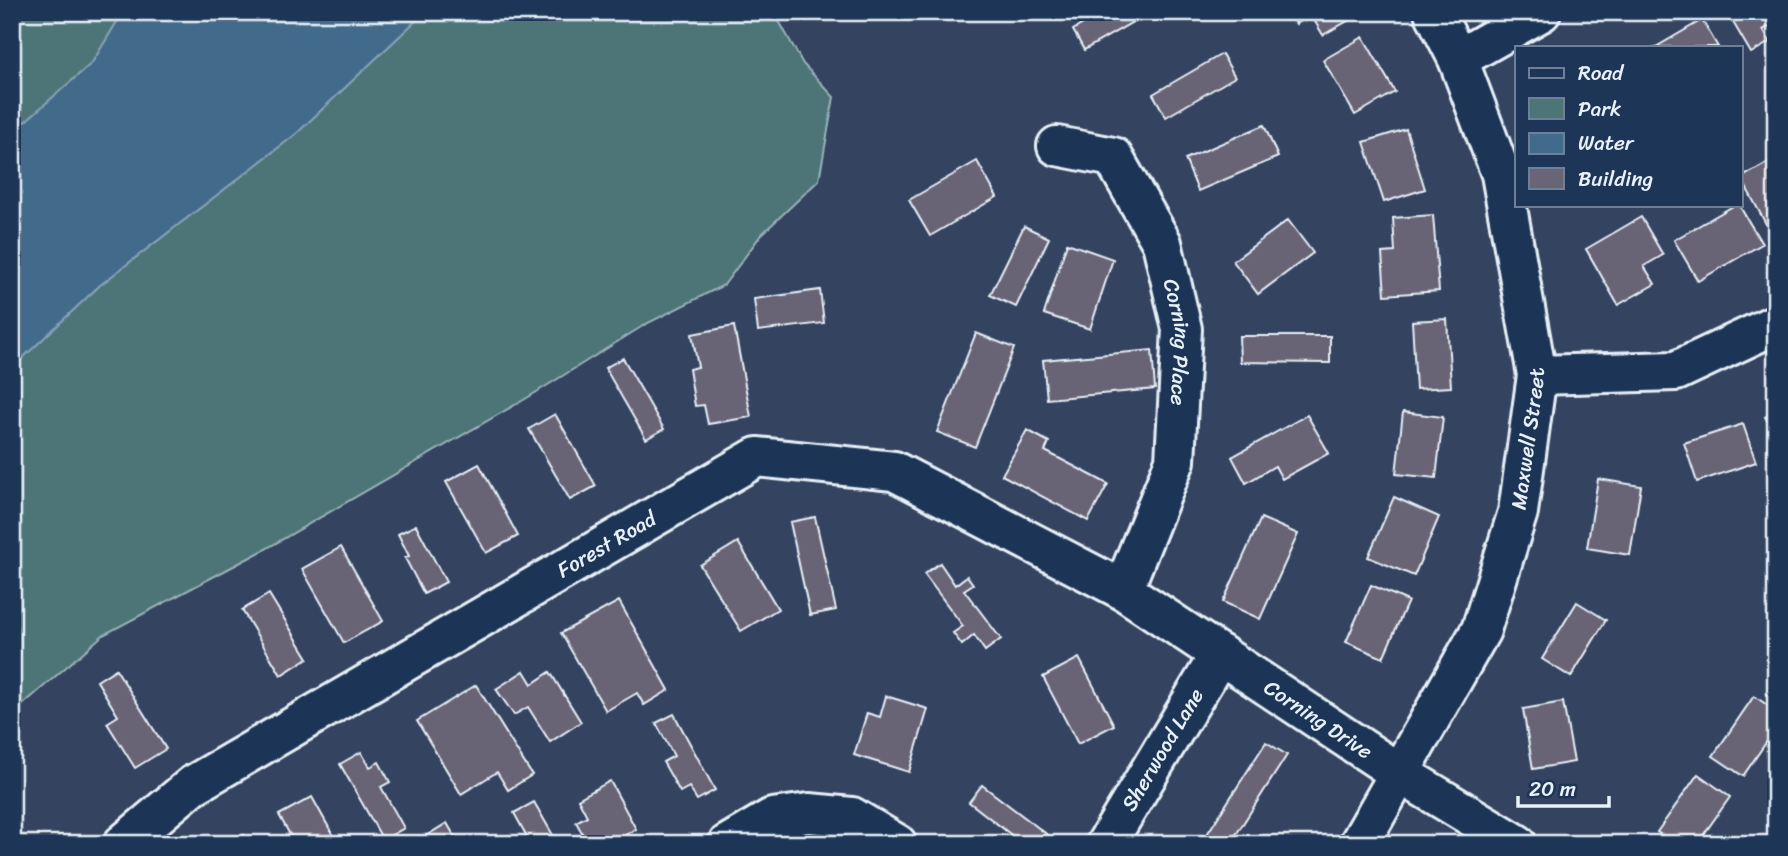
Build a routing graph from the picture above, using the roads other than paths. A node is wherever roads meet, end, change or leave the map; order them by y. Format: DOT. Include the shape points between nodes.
graph roads {
  1 [pos="1434,12"];
  2 [pos="1541,12"];
  3 [pos="1458,58"];
  4 [pos="1057,146"];
  5 [pos="1776,324"];
  6 [pos="1537,376"];
  7 [pos="1123,590"];
  8 [pos="1220,654"];
  9 [pos="1399,773"];
  10 [pos="123,844"];
  11 [pos="728,844"];
  12 [pos="897,844"];
  13 [pos="1106,844"];
  14 [pos="1359,844"];
  15 [pos="1517,844"];
  1 -- 3 [label="street, Maxwell Street"];
  2 -- 3 [label="street"];
  3 -- 6 [label="street, Maxwell Street" via="1501,174"];
  4 -- 7 [label="street, Corning Place" via="1113,158 1162,243 1182,329 1175,461"];
  5 -- 6 [label="street" via="1676,371"];
  6 -- 9 [label="street, Maxwell Street" via="1518,512 1481,629"];
  7 -- 8 [label="street, Corning Drive"];
  7 -- 10 [label="street, Forest Road" via="894,471 757,457 193,785"];
  8 -- 9 [label="street, Corning Drive"];
  8 -- 13 [label="street, Sherwood Lane"];
  9 -- 14 [label="street, Maxwell Street"];
  9 -- 15 [label="street, Corning Drive"];
  11 -- 12 [label="street" via="772,818 809,813 852,817"];
}
